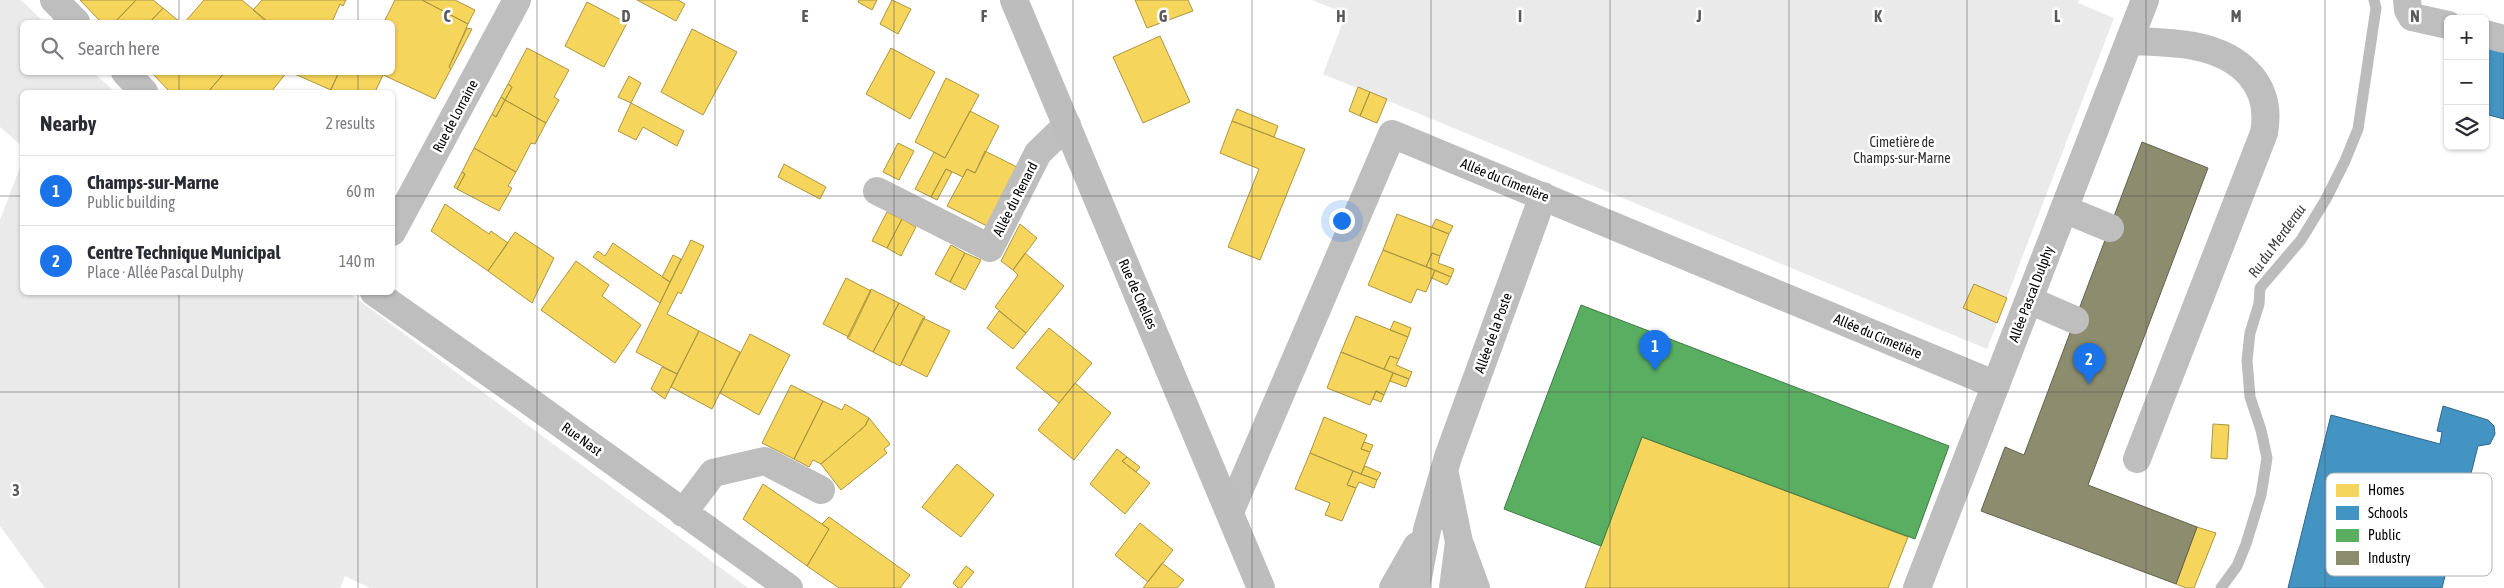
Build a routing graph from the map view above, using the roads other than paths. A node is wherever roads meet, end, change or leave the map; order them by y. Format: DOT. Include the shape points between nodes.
graph roads {
  1 [pos="54,0"];
  2 [pos="517,0"];
  3 [pos="1014,0"];
  4 [pos="2145,0"];
  5 [pos="2407,0"];
  6 [pos="74,20"];
  7 [pos="2444,24"];
  8 [pos="2489,35"];
  9 [pos="2504,39"];
  10 [pos="2129,40"];
  11 [pos="128,75"];
  12 [pos="142,90"];
  13 [pos="1067,126"];
  14 [pos="878,191"];
  15 [pos="1543,196"];
  16 [pos="2064,209"];
  17 [pos="395,226"];
  18 [pos="2110,228"];
  19 [pos="378,295"];
  20 [pos="2029,300"];
  21 [pos="2075,320"];
  22 [pos="1996,385"];
  23 [pos="2137,459"];
  24 [pos="1444,470"];
  25 [pos="822,490"];
  26 [pos="1230,512"];
  27 [pos="683,513"];
  28 [pos="1427,530"];
  29 [pos="1459,542"];
  30 [pos="789,588"];
  31 [pos="1261,588"];
  32 [pos="1393,588"];
  33 [pos="1416,588"];
  34 [pos="1453,588"];
  35 [pos="1476,588"];
  36 [pos="1917,588"];
  1 -- 6 [label="street"];
  2 -- 17 [label="street, Rue de Lorraine"];
  3 -- 13 [label="main road, Rue de Chelles"];
  4 -- 10 [label="street, Allée Pascal Dulphy"];
  5 -- 7 [label="street" via="2412,16"];
  8 -- 9 [label="street"];
  10 -- 16 [label="street, Allée Pascal Dulphy"];
  10 -- 23 [label="street" via="2194,46 2225,56 2249,73 2258,84 2264,96 2267,118 2264,133"];
  11 -- 12 [label="street"];
  13 -- 14 [label="street, Allée du Renard" via="1038,153 990,248"];
  13 -- 26 [label="main road, Rue de Chelles"];
  15 -- 22 [label="street, Allée du Cimetière"];
  15 -- 24 [label="street, Allée de la Poste"];
  15 -- 26 [label="street, Allée du Cimetière" via="1392,134"];
  16 -- 18 [label="street"];
  16 -- 20 [label="street, Allée Pascal Dulphy"];
  19 -- 27 [label="street, Rue Nast"];
  20 -- 21 [label="street"];
  20 -- 22 [label="street, Allée Pascal Dulphy"];
  22 -- 36 [label="street, Allée Pascal Dulphy"];
  24 -- 28 [label="street, Allée de la Poste"];
  24 -- 29 [label="street"];
  25 -- 27 [label="street" via="765,462 713,473"];
  26 -- 31 [label="main road, Rue de Chelles"];
  27 -- 30 [label="street, Rue Nast"];
  28 -- 32 [label="street"];
  28 -- 33 [label="street, Allée de la Poste"];
  29 -- 34 [label="street"];
  29 -- 35 [label="street"];
}
